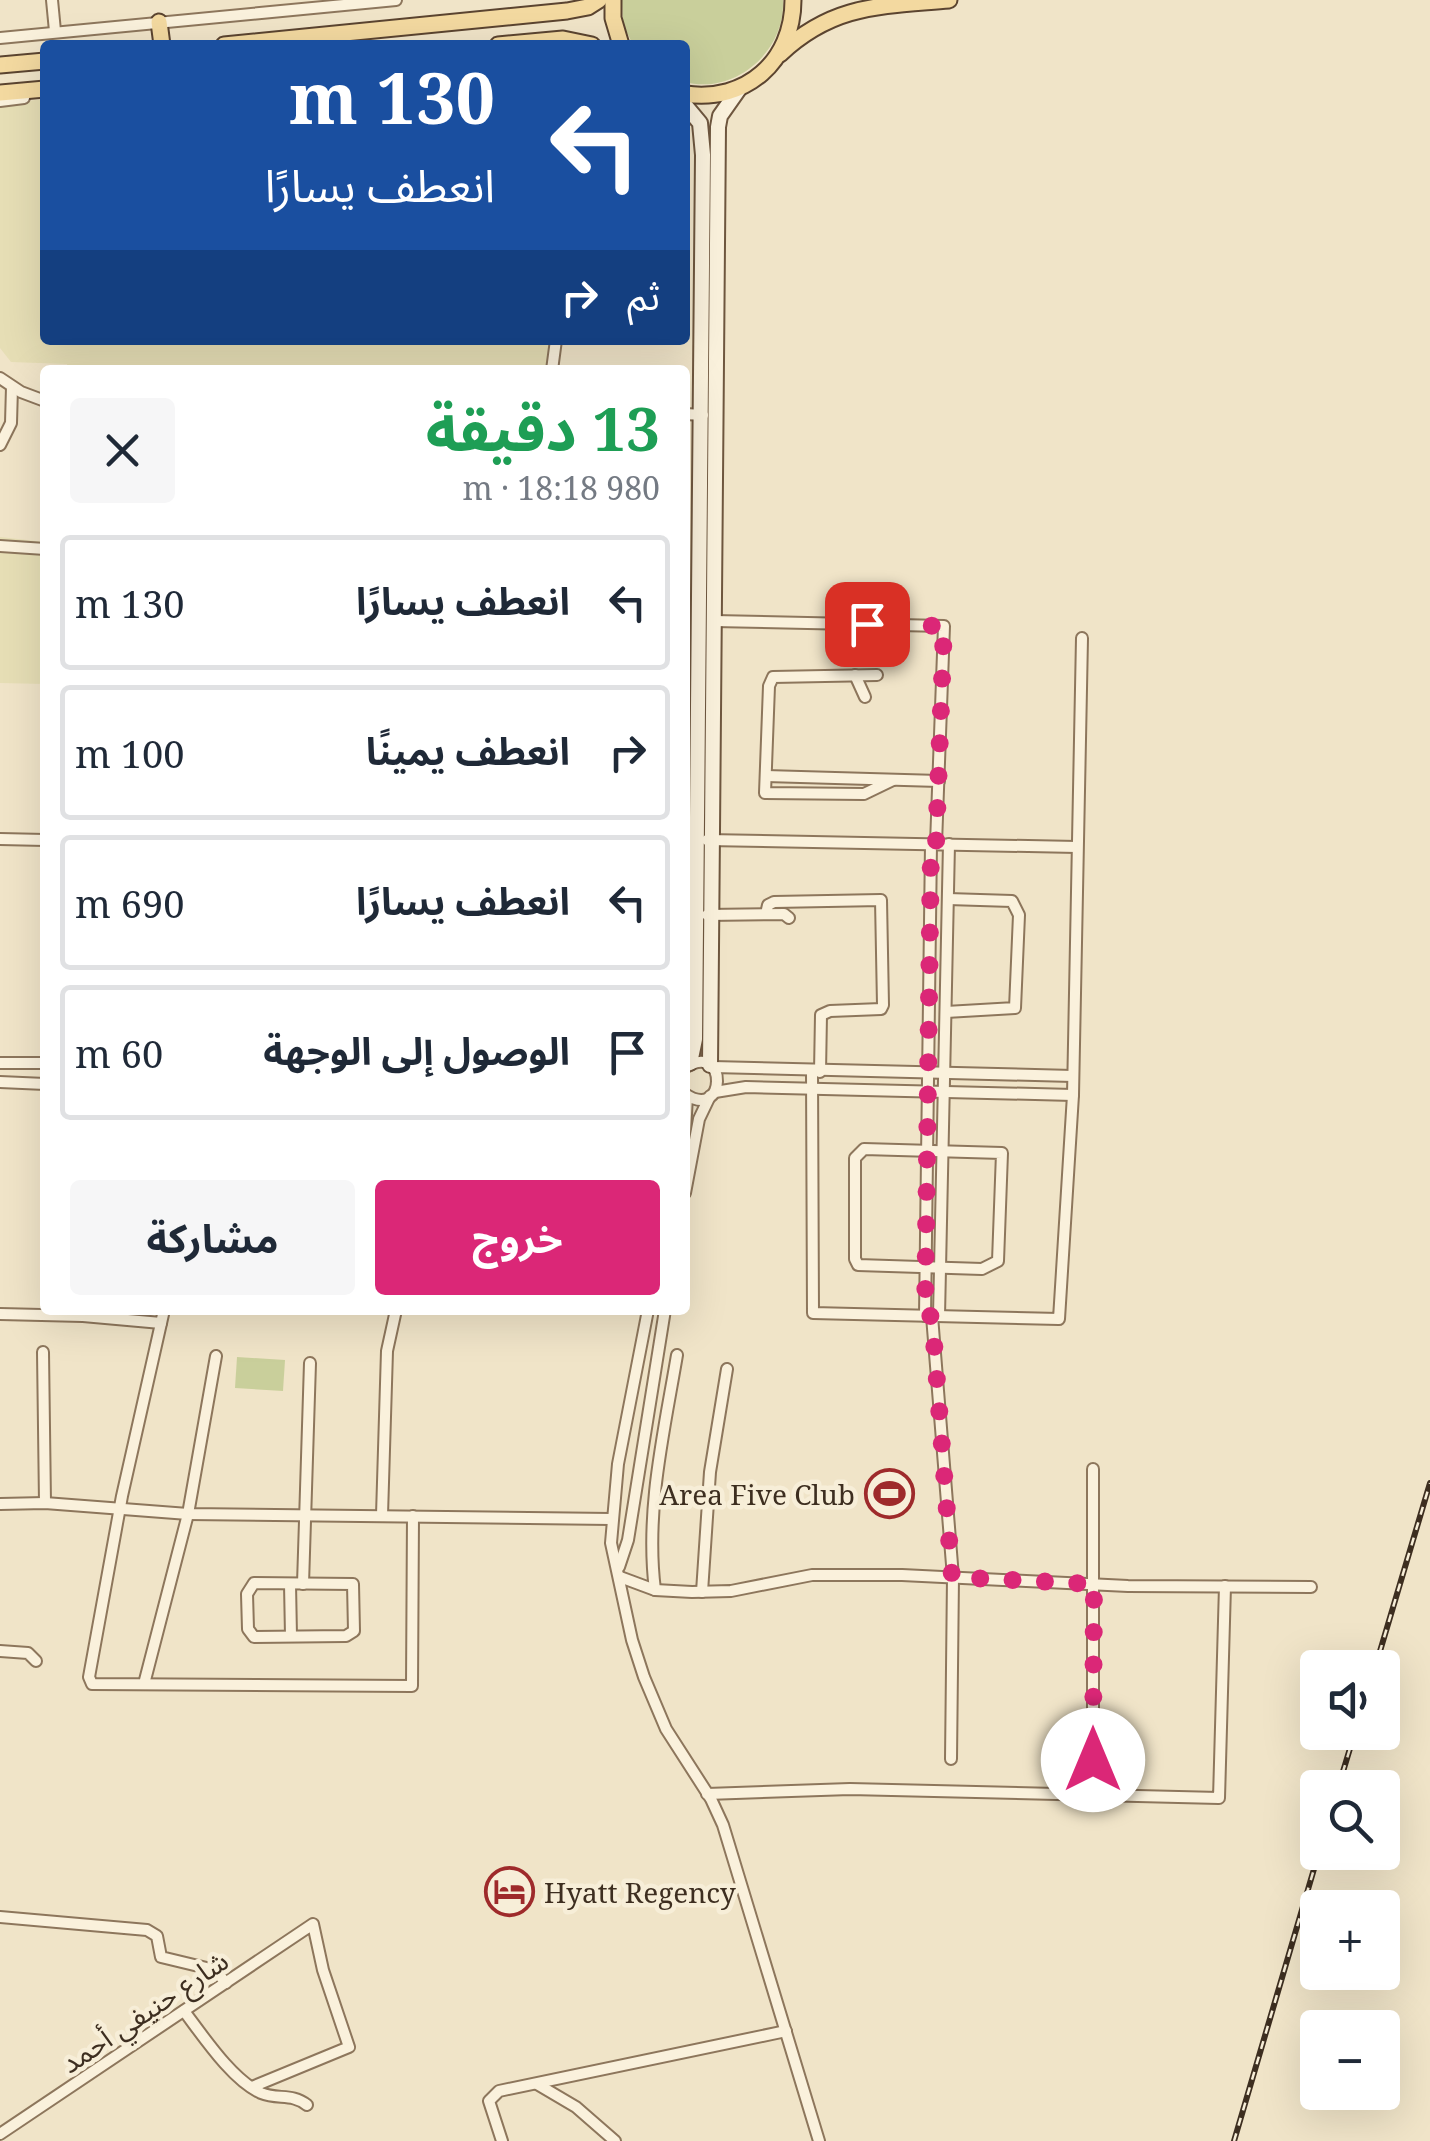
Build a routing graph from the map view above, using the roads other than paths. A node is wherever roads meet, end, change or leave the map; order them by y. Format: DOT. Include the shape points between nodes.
graph roads {
  1 [pos="52,0"];
  2 [pos="396,0"];
  3 [pos="598,0"];
  4 [pos="613,0"];
  5 [pos="794,0"];
  6 [pos="949,0"];
  7 [pos="330,4"];
  8 [pos="159,22"];
  9 [pos="55,31"];
  10 [pos="0,38"];
  11 [pos="161,40"];
  12 [pos="276,40"];
  13 [pos="620,40"];
  14 [pos="780,54"];
  15 [pos="40,61"];
  16 [pos="0,65"];
  17 [pos="739,89"];
  18 [pos="40,93"];
  19 [pos="690,94"];
  20 [pos="0,97"];
  21 [pos="690,110"];
  22 [pos="709,330"];
  23 [pos="0,378"];
  24 [pos="12,387"];
  25 [pos="40,399"];
  26 [pos="690,414"];
  27 [pos="703,415"];
  28 [pos="709,435"];
  29 [pos="0,445"];
  30 [pos="0,546"];
  31 [pos="40,549"];
  32 [pos="693,582"];
  33 [pos="714,621"];
  34 [pos="1082,638"];
  35 [pos="692,646"];
  36 [pos="855,675"];
  37 [pos="877,675"];
  38 [pos="865,697"];
  39 [pos="766,776"];
  40 [pos="893,780"];
  41 [pos="939,781"];
  42 [pos="0,839"];
  43 [pos="40,840"];
  44 [pos="704,840"];
  45 [pos="939,844"];
  46 [pos="1077,847"];
  47 [pos="948,899"];
  48 [pos="766,914"];
  49 [pos="704,915"];
  50 [pos="789,918"];
  51 [pos="946,1012"];
  52 [pos="690,1056"];
  53 [pos="0,1063"];
  54 [pos="40,1063"];
  55 [pos="690,1065"];
  56 [pos="711,1066"];
  57 [pos="816,1072"];
  58 [pos="928,1074"];
  59 [pos="945,1074"];
  60 [pos="1072,1076"];
  61 [pos="0,1082"];
  62 [pos="40,1084"];
  63 [pos="812,1090"];
  64 [pos="927,1092"];
  65 [pos="944,1093"];
  66 [pos="712,1094"];
  67 [pos="1072,1095"];
  68 [pos="690,1097"];
  69 [pos="926,1150"];
  70 [pos="943,1150"];
  71 [pos="690,1165"];
  72 [pos="926,1268"];
  73 [pos="940,1269"];
  74 [pos="0,1314"];
  75 [pos="40,1315"];
  76 [pos="42,1315"];
  77 [pos="162,1315"];
  78 [pos="395,1315"];
  79 [pos="647,1315"];
  80 [pos="664,1315"];
  81 [pos="932,1316"];
  82 [pos="160,1323"];
  83 [pos="43,1352"];
  84 [pos="677,1354"];
  85 [pos="216,1356"];
  86 [pos="310,1363"];
  87 [pos="727,1369"];
  88 [pos="1093,1469"];
  89 [pos="45,1503"];
  90 [pos="0,1504"];
  91 [pos="120,1511"];
  92 [pos="188,1514"];
  93 [pos="304,1515"];
  94 [pos="382,1515"];
  95 [pos="412,1516"];
  96 [pos="612,1519"];
  97 [pos="619,1572"];
  98 [pos="952,1577"];
  99 [pos="290,1584"];
  100 [pos="303,1584"];
  101 [pos="1094,1584"];
  102 [pos="1225,1586"];
  103 [pos="1311,1587"];
  104 [pos="655,1590"];
  105 [pos="702,1592"];
  106 [pos="291,1636"];
  107 [pos="0,1652"];
  108 [pos="36,1661"];
  109 [pos="144,1684"];
  110 [pos="952,1759"];
  111 [pos="708,1794"];
  112 [pos="1093,1795"];
  113 [pos="0,1916"];
  114 [pos="226,1983"];
  115 [pos="184,2011"];
  116 [pos="786,2030"];
  117 [pos="536,2084"];
  118 [pos="252,2087"];
  119 [pos="307,2105"];
  120 [pos="0,2134"];
  121 [pos="502,2141"];
  122 [pos="615,2141"];
  123 [pos="820,2141"];
  1 -- 9 [label="street"];
  2 -- 7 [label="street"];
  3 -- 12 [label="main road" via="567,12"];
  4 -- 13 [label="main road"];
  5 -- 14 [label="main road"];
  6 -- 14 [label="main road" via="835,16"];
  7 -- 8 [label="street"];
  8 -- 9 [label="street"];
  8 -- 11 [label="main road"];
  9 -- 10 [label="street"];
  14 -- 17 [label="main road"];
  15 -- 16 [label="main road"];
  17 -- 19 [label="main road"];
  17 -- 22 [label="street" via="718,127"];
  18 -- 20 [label="main road"];
  21 -- 22 [label="street" via="702,133"];
  22 -- 27 [label="street"];
  22 -- 28 [label="street"];
  23 -- 24 [label="street"];
  24 -- 25 [label="street"];
  24 -- 29 [label="street" via="11,423"];
  26 -- 27 [label="street"];
  27 -- 28 [label="street"];
  28 -- 32 [label="street"];
  28 -- 33 [label="street"];
  30 -- 31 [label="street"];
  32 -- 35 [label="street"];
  33 -- 41 [label="street" via="944,626"];
  33 -- 44 [label="street"];
  34 -- 46 [label="street"];
  35 -- 44 [label="street"];
  36 -- 37 [label="street"];
  36 -- 38 [label="street"];
  36 -- 39 [label="street" via="773,677"];
  39 -- 40 [label="street"];
  39 -- 40 [label="street" via="765,793 864,794"];
  40 -- 41 [label="street"];
  41 -- 45 [label="street"];
  42 -- 43 [label="street"];
  44 -- 45 [label="street"];
  44 -- 49 [label="street"];
  45 -- 46 [label="street"];
  45 -- 47 [label="street"];
  45 -- 58 [label="street"];
  46 -- 60 [label="street"];
  47 -- 51 [label="street"];
  47 -- 51 [label="street" via="1012,902 1019,915 1015,1008"];
  48 -- 49 [label="street"];
  48 -- 50 [label="street"];
  48 -- 57 [label="street" via="774,902 881,900 883,1005 820,1015"];
  49 -- 52 [label="street"];
  49 -- 56 [label="street"];
  51 -- 59 [label="street"];
  53 -- 54 [label="street"];
  55 -- 56 [label="street"];
  56 -- 57 [label="street"];
  56 -- 66 [label="street" via="718,1079"];
  57 -- 58 [label="street"];
  57 -- 63 [label="street"];
  58 -- 59 [label="street"];
  58 -- 64 [label="street"];
  59 -- 60 [label="street"];
  59 -- 65 [label="street"];
  60 -- 67 [label="street"];
  61 -- 62 [label="street"];
  63 -- 64 [label="street"];
  63 -- 66 [label="street" via="746,1087"];
  63 -- 81 [label="street" via="813,1313"];
  64 -- 65 [label="street"];
  64 -- 69 [label="street"];
  65 -- 67 [label="street"];
  65 -- 70 [label="street"];
  66 -- 68 [label="street"];
  66 -- 71 [label="street"];
  67 -- 81 [label="street" via="1059,1319"];
  69 -- 70 [label="street"];
  69 -- 72 [label="street"];
  69 -- 72 [label="street" via="864,1149 855,1158 856,1263"];
  70 -- 73 [label="street"];
  70 -- 73 [label="street" via="995,1151 1004,1158 998,1261 982,1270"];
  72 -- 73 [label="street"];
  72 -- 81 [label="street"];
  73 -- 81 [label="street"];
  74 -- 75 [label="street"];
  76 -- 82 [label="street"];
  77 -- 82 [label="street"];
  78 -- 94 [label="street" via="387,1351"];
  79 -- 96 [label="street"];
  80 -- 97 [label="street"];
  81 -- 98 [label="street"];
  82 -- 91 [label="street"];
  83 -- 89 [label="street"];
  84 -- 104 [label="street" via="652,1521"];
  85 -- 92 [label="street"];
  86 -- 93 [label="street"];
  87 -- 105 [label="street" via="710,1472"];
  88 -- 101 [label="street"];
  89 -- 90 [label="street"];
  89 -- 91 [label="street"];
  91 -- 92 [label="street"];
  91 -- 109 [label="street" via="88,1677 92,1684"];
  92 -- 93 [label="street"];
  92 -- 109 [label="street"];
  93 -- 94 [label="street"];
  93 -- 100 [label="street"];
  94 -- 95 [label="street"];
  95 -- 96 [label="street"];
  95 -- 109 [label="street" via="412,1686"];
  96 -- 97 [label="street"];
  97 -- 104 [label="street"];
  97 -- 111 [label="street" via="644,1677 666,1728"];
  98 -- 101 [label="street"];
  98 -- 105 [label="street" via="812,1576"];
  98 -- 110 [label="street"];
  99 -- 100 [label="street"];
  99 -- 106 [label="street"];
  99 -- 106 [label="street" via="254,1583 248,1629 254,1636"];
  100 -- 106 [label="street" via="353,1584 354,1631"];
  101 -- 102 [label="street"];
  101 -- 112 [label="street"];
  102 -- 103 [label="street"];
  102 -- 112 [label="street" via="1219,1798"];
  104 -- 105 [label="street"];
  107 -- 108 [label="street"];
  111 -- 112 [label="street" via="850,1789"];
  111 -- 116 [label="street" via="724,1825"];
  113 -- 114 [label="street" via="151,1931 162,1958 216,1970"];
  114 -- 115 [label="street, شارع حنيفي أحمد"];
  114 -- 118 [label="street, شارع حنيفي أحمد" via="312,1924 350,2047"];
  115 -- 118 [label="street"];
  115 -- 120 [label="street, شارع حنيفي أحمد"];
  116 -- 117 [label="street"];
  116 -- 123 [label="street"];
  117 -- 121 [label="street" via="492,2094"];
  117 -- 122 [label="street"];
  118 -- 119 [label="street"];
}
